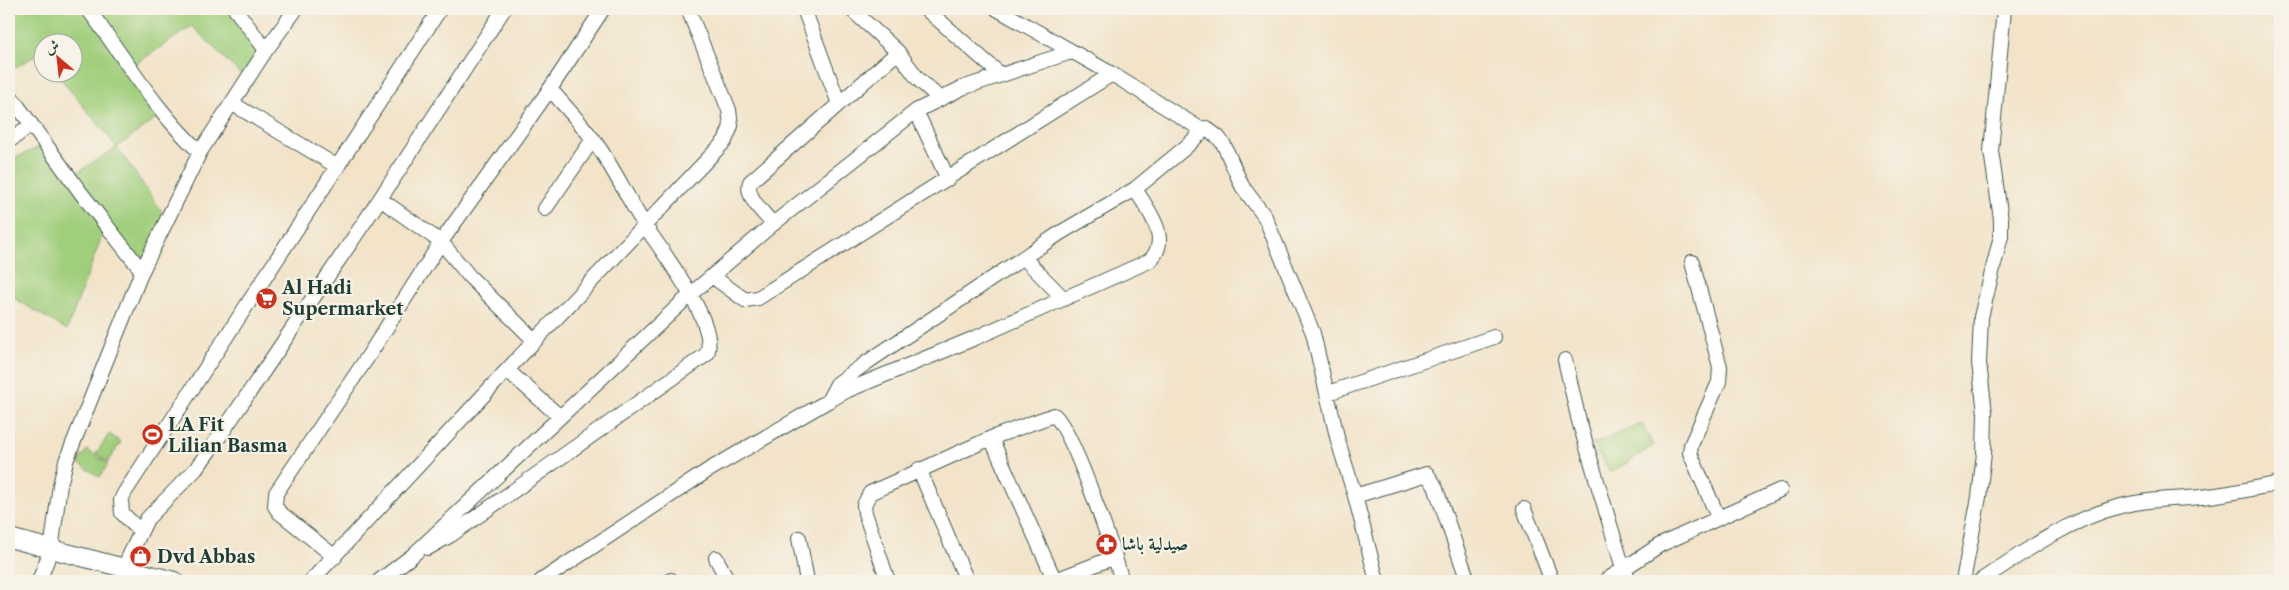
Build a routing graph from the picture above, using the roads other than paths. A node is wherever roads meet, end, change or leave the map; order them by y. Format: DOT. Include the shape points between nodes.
graph roads {
  1 [pos="88,9"];
  2 [pos="235,9"];
  3 [pos="296,9"];
  4 [pos="440,9"];
  5 [pos="504,9"];
  6 [pos="603,9"];
  7 [pos="688,9"];
  8 [pos="804,9"];
  9 [pos="851,9"];
  10 [pos="926,9"];
  11 [pos="997,9"];
  12 [pos="2004,9"];
  13 [pos="266,50"];
  14 [pos="898,52"];
  15 [pos="1071,52"];
  16 [pos="1112,74"];
  17 [pos="1001,75"];
  18 [pos="550,89"];
  19 [pos="9,94"];
  20 [pos="939,98"];
  21 [pos="233,104"];
  22 [pos="839,104"];
  23 [pos="916,112"];
  24 [pos="31,124"];
  25 [pos="1202,130"];
  26 [pos="593,139"];
  27 [pos="9,141"];
  28 [pos="200,152"];
  29 [pos="338,167"];
  30 [pos="948,179"];
  31 [pos="1135,189"];
  32 [pos="380,199"];
  33 [pos="545,209"];
  34 [pos="644,224"];
  35 [pos="773,224"];
  36 [pos="441,242"];
  37 [pos="1024,258"];
  38 [pos="1692,262"];
  39 [pos="142,271"];
  40 [pos="712,276"];
  41 [pos="691,294"];
  42 [pos="1064,299"];
  43 [pos="1494,337"];
  44 [pos="535,341"];
  45 [pos="1565,360"];
  46 [pos="866,363"];
  47 [pos="507,370"];
  48 [pos="886,376"];
  49 [pos="1328,393"];
  50 [pos="828,401"];
  51 [pos="559,416"];
  52 [pos="992,438"];
  53 [pos="919,469"];
  54 [pos="500,475"];
  55 [pos="2280,483"];
  56 [pos="513,489"];
  57 [pos="1780,490"];
  58 [pos="1355,496"];
  59 [pos="1524,508"];
  60 [pos="1718,517"];
  61 [pos="140,531"];
  62 [pos="9,538"];
  63 [pos="799,538"];
  64 [pos="50,550"];
  65 [pos="412,556"];
  66 [pos="335,557"];
  67 [pos="1115,557"];
  68 [pos="716,558"];
  69 [pos="1622,568"];
  70 [pos="123,569"];
  71 [pos="39,581"];
  72 [pos="174,581"];
  73 [pos="311,581"];
  74 [pos="379,581"];
  75 [pos="541,581"];
  76 [pos="728,581"];
  77 [pos="808,581"];
  78 [pos="888,581"];
  79 [pos="967,581"];
  80 [pos="1054,581"];
  81 [pos="1122,581"];
  82 [pos="1378,581"];
  83 [pos="1468,581"];
  84 [pos="1552,581"];
  85 [pos="1604,581"];
  86 [pos="1630,581"];
  87 [pos="1964,581"];
  88 [pos="1980,581"];
  1 -- 28 [label="street" via="150,94"];
  2 -- 13 [label="street"];
  3 -- 13 [label="street"];
  4 -- 29 [label="street"];
  5 -- 32 [label="street"];
  6 -- 18 [label="street"];
  7 -- 34 [label="street" via="729,110 732,126 725,141"];
  8 -- 22 [label="street"];
  9 -- 14 [label="street"];
  10 -- 17 [label="street"];
  11 -- 15 [label="street"];
  12 -- 87 [label="street" via="1991,152 2001,236 1981,317 1979,362 1985,413 1984,454"];
  13 -- 21 [label="street"];
  14 -- 20 [label="street" via="918,79"];
  14 -- 22 [label="street"];
  15 -- 16 [label="street"];
  15 -- 17 [label="street"];
  16 -- 25 [label="street"];
  16 -- 30 [label="street"];
  17 -- 20 [label="street"];
  18 -- 26 [label="street"];
  18 -- 36 [label="street"];
  19 -- 24 [label="street"];
  20 -- 23 [label="street"];
  21 -- 28 [label="street"];
  21 -- 29 [label="street"];
  22 -- 35 [label="street" via="750,182 750,195"];
  23 -- 30 [label="street"];
  23 -- 35 [label="street"];
  24 -- 27 [label="street"];
  24 -- 39 [label="street"];
  25 -- 31 [label="street"];
  25 -- 49 [label="street" via="1206,128 1218,137 1242,186 1265,217 1313,333"];
  26 -- 33 [label="street"];
  26 -- 34 [label="street"];
  28 -- 39 [label="street"];
  29 -- 61 [label="street" via="125,492 121,500 122,513"];
  30 -- 40 [label="street" via="758,298 745,300"];
  31 -- 37 [label="street"];
  31 -- 42 [label="street" via="1159,232 1160,248 1156,255 1129,272"];
  32 -- 36 [label="street"];
  32 -- 61 [label="street" via="196,469 155,508"];
  34 -- 41 [label="street"];
  34 -- 44 [label="street"];
  35 -- 40 [label="street"];
  36 -- 44 [label="street" via="470,277"];
  36 -- 66 [label="street" via="276,493 275,506 279,512"];
  37 -- 42 [label="street"];
  37 -- 46 [label="street"];
  38 -- 60 [label="street" via="1712,330 1720,375 1690,452"];
  39 -- 64 [label="street" via="66,461"];
  40 -- 41 [label="street"];
  41 -- 51 [label="street"];
  41 -- 56 [label="street" via="711,345 707,354"];
  42 -- 48 [label="street"];
  43 -- 49 [label="street"];
  44 -- 47 [label="street"];
  45 -- 69 [label="street" via="1579,421"];
  46 -- 48 [label="street"];
  46 -- 50 [label="street" via="836,384"];
  47 -- 51 [label="street"];
  47 -- 66 [label="street"];
  48 -- 50 [label="street"];
  49 -- 58 [label="street"];
  50 -- 75 [label="street" via="707,471"];
  51 -- 54 [label="street"];
  52 -- 53 [label="street"];
  52 -- 67 [label="street" via="1049,415 1058,418"];
  52 -- 80 [label="street"];
  53 -- 78 [label="street" via="870,493 864,505"];
  53 -- 79 [label="street"];
  54 -- 56 [label="street" via="504,484"];
  54 -- 65 [label="street"];
  55 -- 88 [label="street" via="2208,497 2152,500 2120,506 2051,536"];
  56 -- 65 [label="street" via="451,535"];
  57 -- 60 [label="street"];
  58 -- 82 [label="street"];
  58 -- 83 [label="street" via="1427,474 1435,486"];
  59 -- 84 [label="street"];
  60 -- 69 [label="street"];
  61 -- 70 [label="street"];
  62 -- 64 [label="main road"];
  63 -- 77 [label="street"];
  64 -- 70 [label="main road"];
  64 -- 71 [label="street"];
  65 -- 74 [label="street"];
  66 -- 73 [label="street"];
  67 -- 80 [label="street"];
  67 -- 81 [label="street"];
  68 -- 76 [label="street"];
  69 -- 85 [label="street"];
  69 -- 86 [label="street"];
  70 -- 72 [label="main road"];
}
